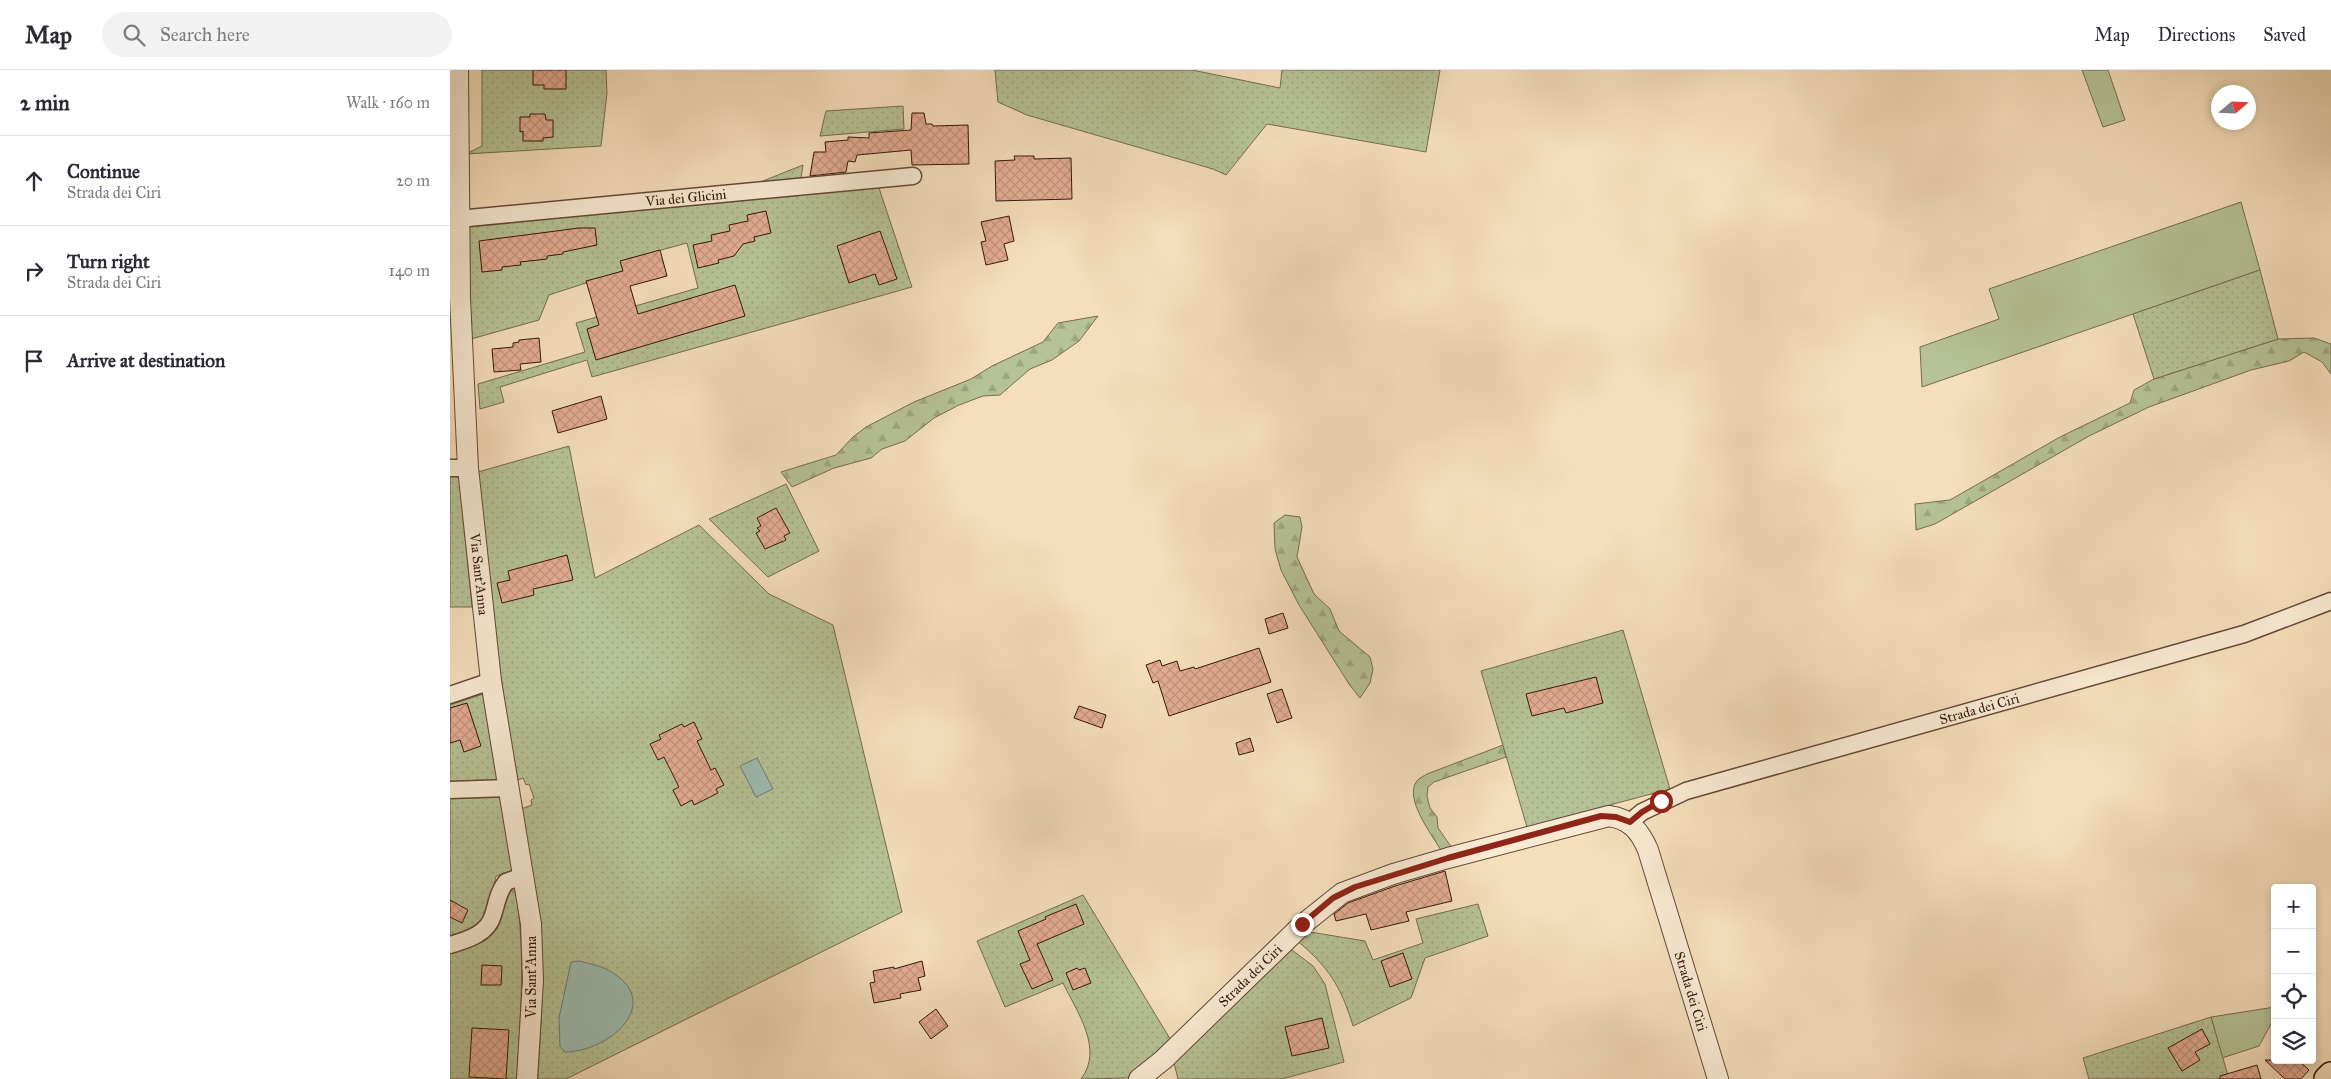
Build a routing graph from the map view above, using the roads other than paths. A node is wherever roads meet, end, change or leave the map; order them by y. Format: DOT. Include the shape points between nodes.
graph roads {
  1 [pos="458,70"];
  2 [pos="913,176"];
  3 [pos="454,191"];
  4 [pos="458,219"];
  5 [pos="456,347"];
  6 [pos="459,468"];
  7 [pos="2331,601"];
  8 [pos="491,681"];
  9 [pos="450,695"];
  10 [pos="508,788"];
  11 [pos="450,790"];
  12 [pos="1630,822"];
  13 [pos="523,876"];
  14 [pos="450,945"];
  15 [pos="2331,1075"];
  16 [pos="527,1079"];
  17 [pos="1139,1079"];
  18 [pos="1718,1079"];
  19 [pos="2327,1079"];
  1 -- 3 [label="street, Via Sant'Anna"];
  2 -- 4 [label="street, Via dei Glicini"];
  3 -- 4 [label="street, Via Sant'Anna"];
  4 -- 5 [label="street, Via Sant'Anna"];
  5 -- 6 [label="street, Via Sant'Anna"];
  6 -- 8 [label="street, Via Sant'Anna"];
  7 -- 12 [label="street, Strada dei Ciri" via="2244,634 1686,791 1642,812"];
  8 -- 9 [label="street"];
  8 -- 10 [label="street, Via Sant'Anna"];
  10 -- 11 [label="street"];
  10 -- 13 [label="street, Via Sant'Anna"];
  12 -- 17 [label="street, Strada dei Ciri" via="1601,816 1393,874 1342,893 1302,924 1163,1060"];
  12 -- 18 [label="street, Strada dei Ciri" via="1648,850"];
  13 -- 14 [label="street" via="512,879 501,888 492,918 482,932"];
  13 -- 16 [label="street, Via Sant'Anna" via="533,956"];
  15 -- 19 [label="main road"];
}
